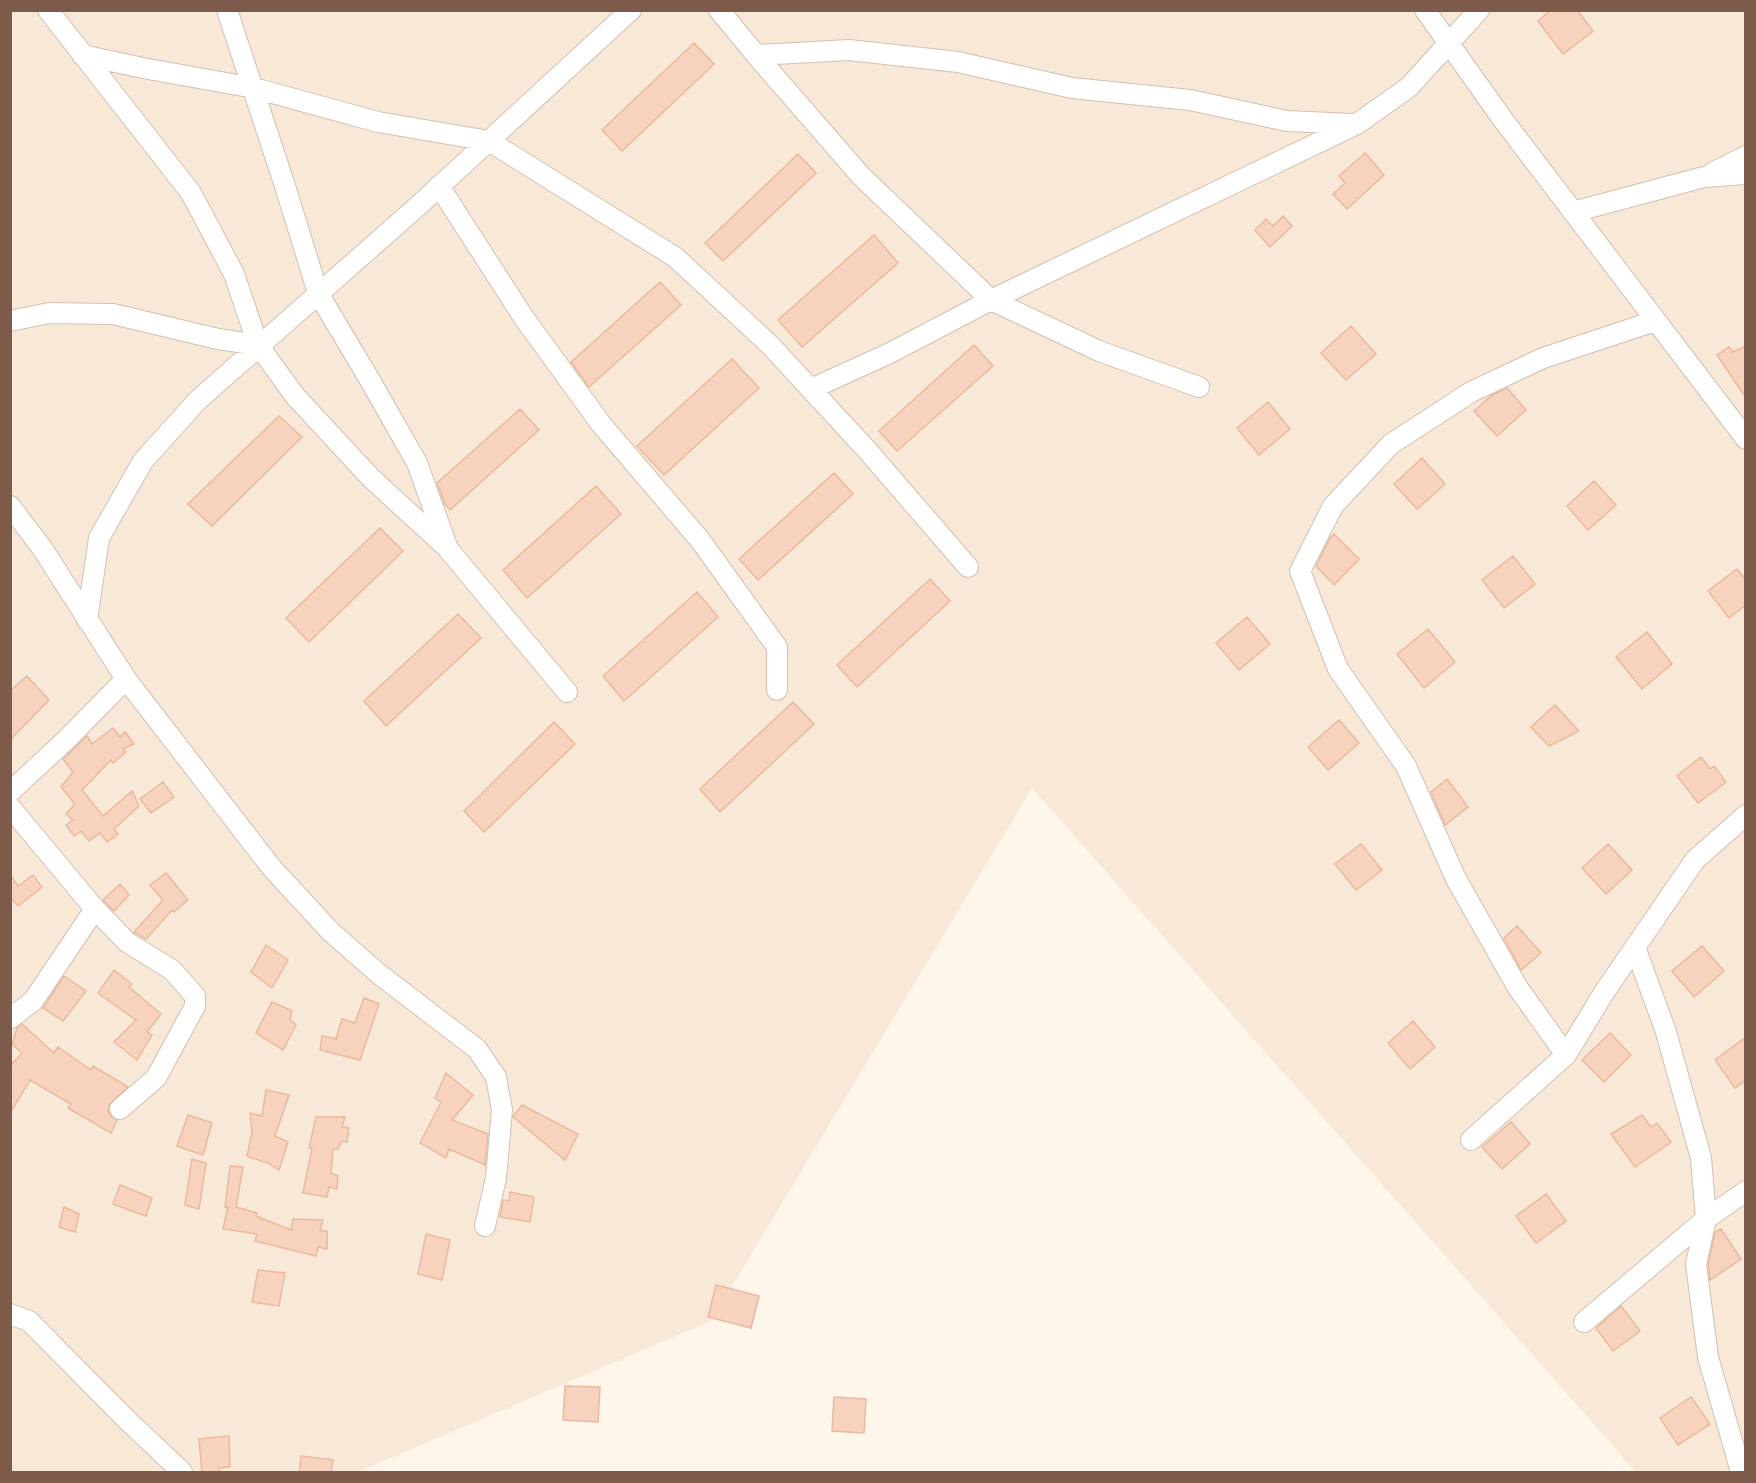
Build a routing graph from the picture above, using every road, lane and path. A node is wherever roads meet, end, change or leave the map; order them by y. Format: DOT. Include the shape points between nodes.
graph roads {
  1 [pos="48,10"];
  2 [pos="227,10"];
  3 [pos="631,10"];
  4 [pos="719,10"];
  5 [pos="1425,10"];
  6 [pos="1479,10"];
  7 [pos="1448,44"];
  8 [pos="82,55"];
  9 [pos="756,56"];
  10 [pos="254,88"];
  11 [pos="1357,124"];
  12 [pos="489,141"];
  13 [pos="1746,156"];
  14 [pos="1746,174"];
  15 [pos="1704,177"];
  16 [pos="439,186"];
  17 [pos="1573,212"];
  18 [pos="318,293"];
  19 [pos="991,300"];
  20 [pos="10,321"];
  21 [pos="1655,321"];
  22 [pos="258,345"];
  23 [pos="1199,387"];
  24 [pos="811,389"];
  25 [pos="1746,439"];
  26 [pos="10,506"];
  27 [pos="448,549"];
  28 [pos="968,567"];
  29 [pos="87,620"];
  30 [pos="126,679"];
  31 [pos="777,690"];
  32 [pos="567,692"];
  33 [pos="10,792"];
  34 [pos="10,807"];
  35 [pos="1746,815"];
  36 [pos="95,909"];
  37 [pos="1635,947"];
  38 [pos="11,1017"];
  39 [pos="10,1024"];
  40 [pos="1566,1055"];
  41 [pos="120,1109"];
  42 [pos="1470,1140"];
  43 [pos="1746,1191"];
  44 [pos="1706,1219"];
  45 [pos="485,1226"];
  46 [pos="10,1314"];
  47 [pos="1584,1322"];
  48 [pos="148,1441"];
  49 [pos="165,1473"];
  50 [pos="182,1473"];
  51 [pos="1741,1473"];
  1 -- 8 [label="street"];
  2 -- 10 [label="street"];
  3 -- 12 [label="street"];
  4 -- 9 [label="street"];
  5 -- 7 [label="street"];
  6 -- 7 [label="street"];
  7 -- 11 [label="street" via="1409,87"];
  7 -- 17 [label="street"];
  8 -- 10 [label="street"];
  8 -- 22 [label="street" via="191,193 234,274"];
  9 -- 11 [label="street" via="849,50 958,62 1072,88 1190,100 1287,121"];
  9 -- 19 [label="street" via="861,176"];
  10 -- 12 [label="street" via="378,122"];
  10 -- 18 [label="street"];
  11 -- 19 [label="street"];
  12 -- 16 [label="street"];
  12 -- 24 [label="street" via="675,257 770,345"];
  13 -- 15 [label="street"];
  14 -- 15 [label="street"];
  15 -- 17 [label="street"];
  16 -- 18 [label="street"];
  16 -- 31 [label="street" via="524,318 594,415 700,540 777,647"];
  17 -- 21 [label="street"];
  18 -- 22 [label="street"];
  18 -- 27 [label="street" via="417,464"];
  19 -- 23 [label="street" via="1099,351"];
  19 -- 24 [label="street"];
  20 -- 22 [label="street" via="49,314 113,314"];
  21 -- 25 [label="street"];
  21 -- 40 [label="street" via="1533,363 1471,392 1391,444 1333,506 1300,571 1338,669 1406,766 1456,879 1518,988"];
  22 -- 27 [label="street" via="295,396 371,478"];
  22 -- 29 [label="street" via="198,399 143,461 99,538"];
  24 -- 28 [label="street"];
  26 -- 29 [label="street" via="42,548"];
  27 -- 32 [label="street"];
  29 -- 30 [label="street"];
  30 -- 33 [label="street"];
  30 -- 45 [label="street" via="271,867 330,932 477,1049 496,1077 502,1110 496,1178"];
  34 -- 36 [label="street"];
  35 -- 37 [label="street" via="1695,860"];
  36 -- 38 [label="street" via="33,1001"];
  36 -- 41 [label="street" via="127,942 172,970 195,996 195,1006 156,1078"];
  37 -- 40 [label="street"];
  37 -- 44 [label="street" via="1666,1032 1701,1158"];
  38 -- 39 [label="street"];
  40 -- 42 [label="street"];
  43 -- 44 [label="street"];
  44 -- 47 [label="street"];
  44 -- 51 [label="street" via="1696,1264 1708,1357"];
  46 -- 48 [label="street" via="29,1321"];
  48 -- 49 [label="street"];
  48 -- 50 [label="street"];
}
